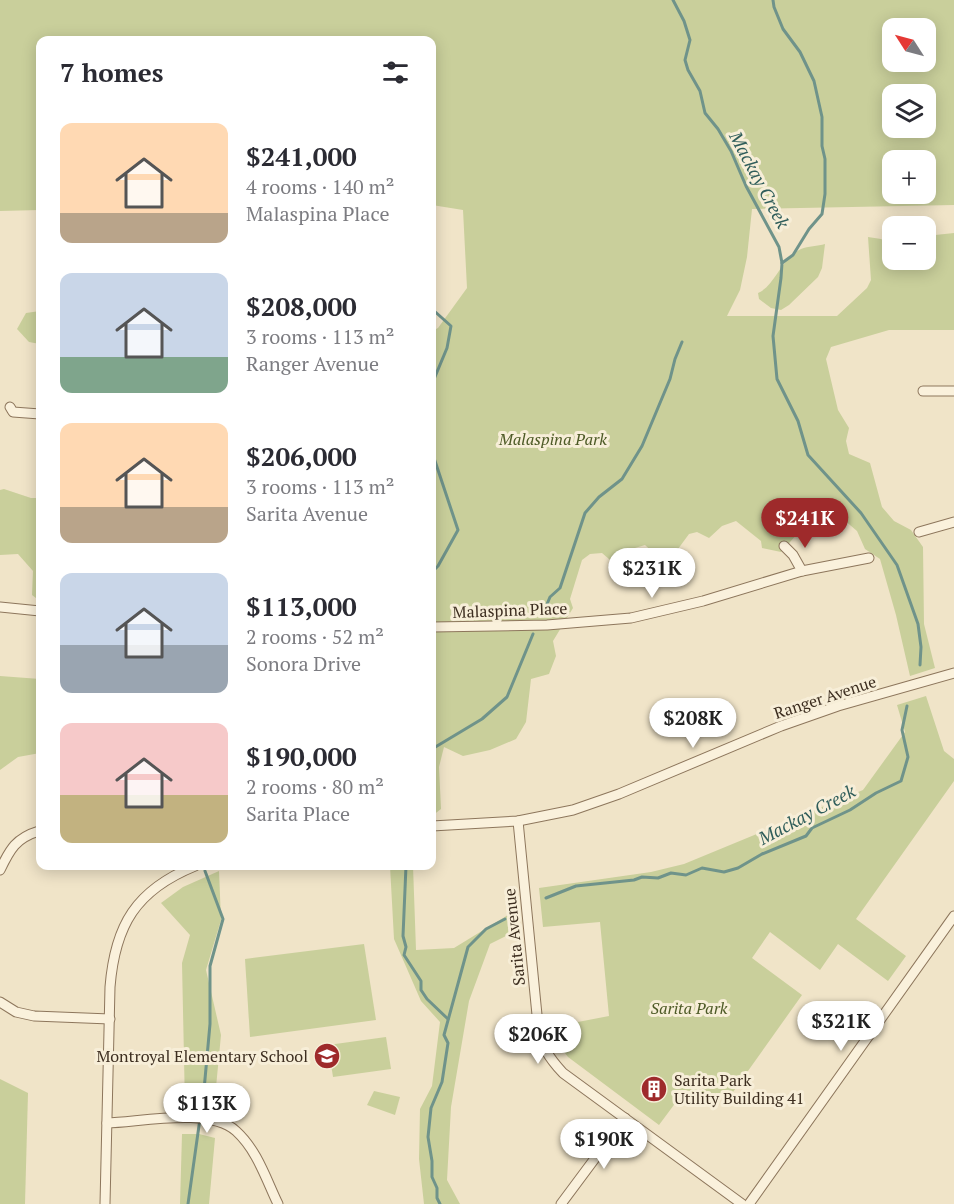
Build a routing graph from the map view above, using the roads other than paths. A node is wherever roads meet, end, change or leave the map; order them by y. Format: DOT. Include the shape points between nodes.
graph roads {
  1 [pos="923,391"];
  2 [pos="954,391"];
  3 [pos="10,407"];
  4 [pos="36,414"];
  5 [pos="954,522"];
  6 [pos="919,532"];
  7 [pos="784,546"];
  8 [pos="868,558"];
  9 [pos="802,571"];
  10 [pos="0,607"];
  11 [pos="36,611"];
  12 [pos="436,627"];
  13 [pos="954,673"];
  14 [pos="518,821"];
  15 [pos="436,826"];
  16 [pos="36,832"];
  17 [pos="0,870"];
  18 [pos="186,870"];
  19 [pos="954,916"];
  20 [pos="0,1002"];
  21 [pos="110,1019"];
  22 [pos="625,1118"];
  23 [pos="107,1123"];
  24 [pos="105,1204"];
  25 [pos="278,1204"];
  26 [pos="561,1204"];
  27 [pos="742,1204"];
  28 [pos="749,1204"];
  1 -- 2 [label="street"];
  3 -- 4 [label="street" via="13,412"];
  5 -- 6 [label="street"];
  7 -- 9 [label="street"];
  8 -- 9 [label="street, Malaspina Place"];
  9 -- 12 [label="street, Malaspina Place" via="631,618 547,625"];
  10 -- 11 [label="street"];
  13 -- 14 [label="street, Ranger Avenue" via="781,726 573,810"];
  14 -- 15 [label="street, Ranger Avenue"];
  14 -- 22 [label="street, Sarita Avenue" via="543,1046 563,1072"];
  16 -- 17 [label="street" via="19,839"];
  18 -- 21 [label="street" via="146,895 118,938 111,964"];
  19 -- 28 [label="street"];
  20 -- 21 [label="street" via="16,1012 34,1016"];
  21 -- 23 [label="street"];
  22 -- 26 [label="street"];
  22 -- 27 [label="street, Sarita Avenue"];
  23 -- 24 [label="street"];
  23 -- 25 [label="street" via="182,1118 215,1121 231,1127 255,1155"];
}
